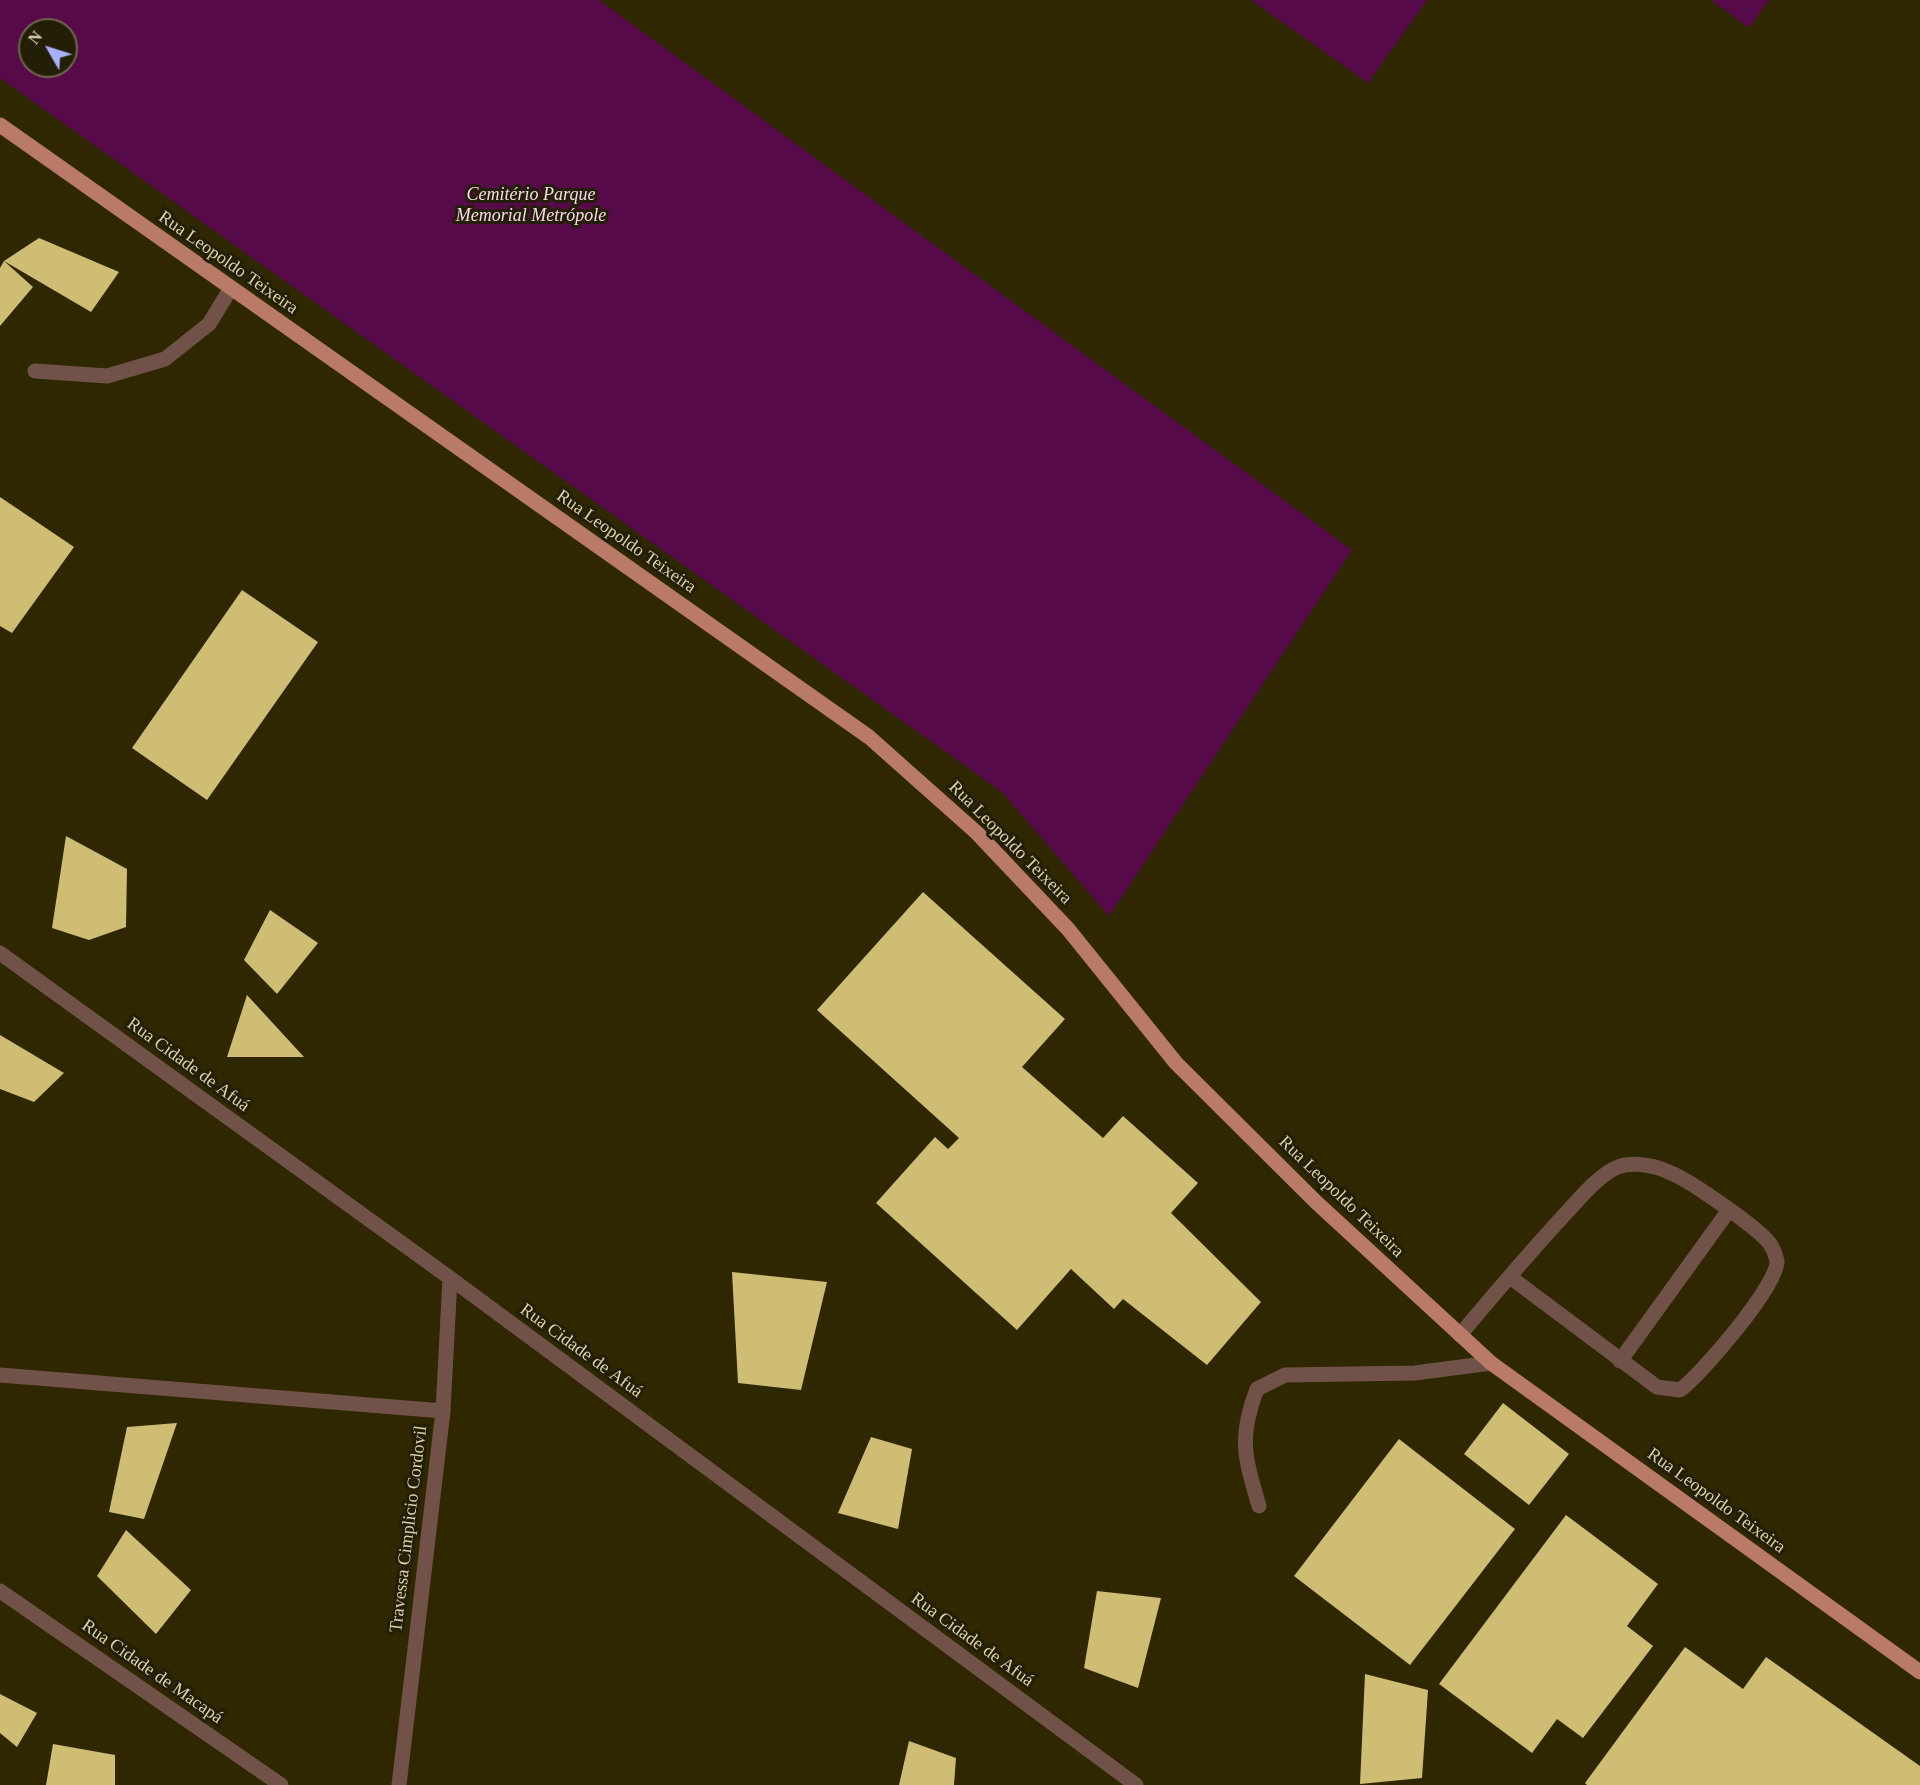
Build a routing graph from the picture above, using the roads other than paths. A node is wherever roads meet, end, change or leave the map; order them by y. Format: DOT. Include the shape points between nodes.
graph roads {
  1 [pos="0,125"];
  2 [pos="231,288"];
  3 [pos="34,371"];
  4 [pos="0,953"];
  5 [pos="1729,1210"];
  6 [pos="1510,1277"];
  7 [pos="450,1278"];
  8 [pos="1460,1335"];
  9 [pos="1620,1361"];
  10 [pos="1491,1363"];
  11 [pos="0,1374"];
  12 [pos="443,1411"];
  13 [pos="1259,1506"];
  14 [pos="0,1591"];
  15 [pos="1920,1672"];
  16 [pos="281,1785"];
  17 [pos="399,1785"];
  18 [pos="1136,1785"];
  1 -- 2 [label="main road, Rua Leopoldo Teixeira"];
  2 -- 3 [label="street" via="209,324 165,360 107,376"];
  2 -- 8 [label="main road, Rua Leopoldo Teixeira" via="869,738 977,833 1068,930 1184,1071 1316,1202"];
  4 -- 7 [label="street, Rua Cidade de Afuá"];
  5 -- 6 [label="street" via="1672,1173 1647,1165 1618,1167 1589,1188"];
  5 -- 9 [label="street"];
  5 -- 9 [label="street" via="1770,1244 1777,1260 1774,1277 1694,1380 1680,1390 1657,1387"];
  6 -- 8 [label="street"];
  6 -- 9 [label="street"];
  7 -- 12 [label="street, Travessa Cimplicio Cordovil"];
  7 -- 18 [label="street, Rua Cidade de Afuá"];
  8 -- 10 [label="main road, Rua Leopoldo Teixeira"];
  10 -- 13 [label="street" via="1415,1373 1285,1375 1257,1389 1247,1414 1244,1452"];
  10 -- 15 [label="main road, Rua Leopoldo Teixeira"];
  11 -- 12 [label="street"];
  12 -- 17 [label="street, Travessa Cimplicio Cordovil"];
  14 -- 16 [label="street, Rua Cidade de Macapá"];
}
